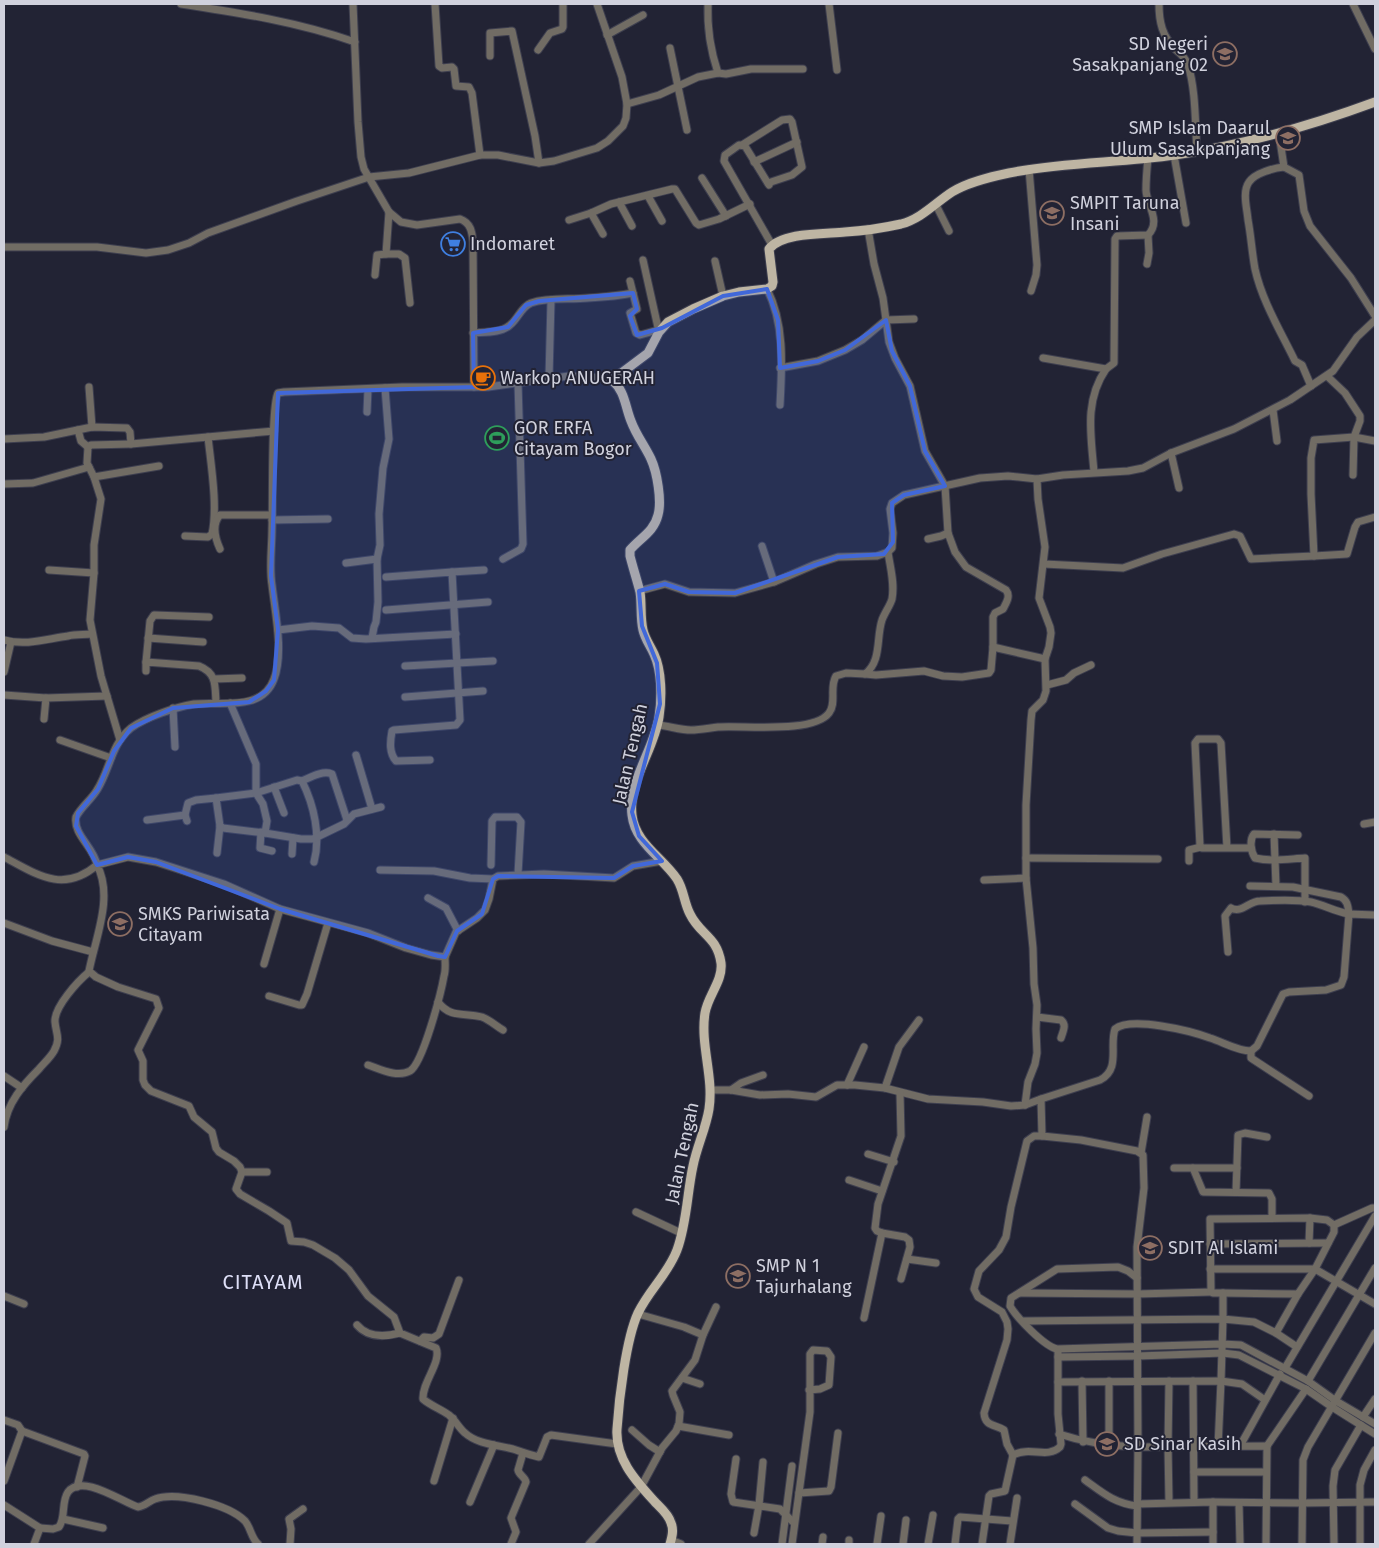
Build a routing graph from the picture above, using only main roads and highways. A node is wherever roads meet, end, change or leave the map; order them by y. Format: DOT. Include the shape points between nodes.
graph roads {
  1 [pos="1375,102"];
  2 [pos="671,1542"];
  1 -- 2 [label="main road, Jalan Tengah" via="1279,134 1197,151 1029,169 966,185 910,221 868,230 808,234 772,244 768,251 772,286 767,290 723,296 668,322 659,331 648,353 612,380 624,397 631,422 651,459 659,496 659,513 654,527 630,550 640,591 642,626 658,673 660,704 657,725 636,785 632,812 644,844 680,884 692,918 713,941 720,958 720,973 704,1017 709,1108 693,1165 678,1246 670,1266 638,1314 628,1348 617,1426 617,1444 624,1462 670,1520"];
}
